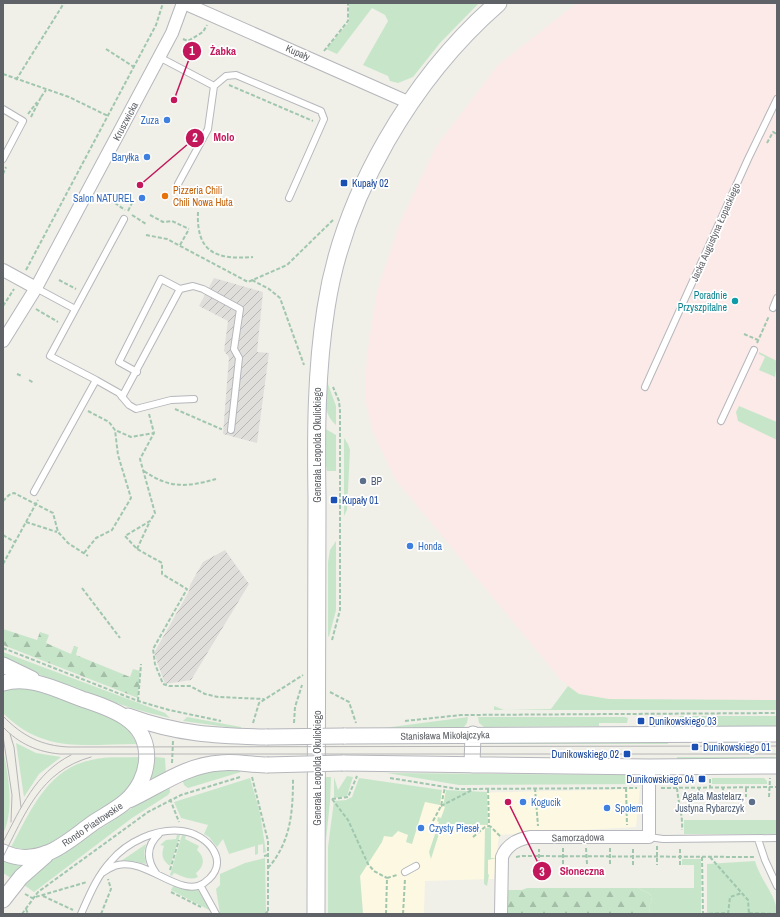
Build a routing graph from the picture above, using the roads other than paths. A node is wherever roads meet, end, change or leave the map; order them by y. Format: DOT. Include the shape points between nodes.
graph roads {
  1 [pos="184,3"];
  2 [pos="498,3"];
  3 [pos="159,57"];
  4 [pos="214,86"];
  5 [pos="777,100"];
  6 [pos="410,103"];
  7 [pos="3,109"];
  8 [pos="3,160"];
  9 [pos="178,184"];
  10 [pos="289,198"];
  11 [pos="124,219"];
  12 [pos="3,270"];
  13 [pos="36,288"];
  14 [pos="180,289"];
  15 [pos="777,298"];
  16 [pos="772,308"];
  17 [pos="75,309"];
  18 [pos="3,341"];
  19 [pos="754,350"];
  20 [pos="137,372"];
  21 [pos="96,380"];
  22 [pos="645,387"];
  23 [pos="122,397"];
  24 [pos="194,399"];
  25 [pos="721,421"];
  26 [pos="231,430"];
  27 [pos="34,492"];
  28 [pos="3,664"];
  29 [pos="38,682"];
  30 [pos="3,683"];
  31 [pos="116,712"];
  32 [pos="473,734"];
  33 [pos="777,734"];
  34 [pos="472,765"];
  35 [pos="777,766"];
  36 [pos="649,767"];
  37 [pos="126,801"];
  38 [pos="160,833"];
  39 [pos="649,836"];
  40 [pos="777,838"];
  41 [pos="758,839"];
  42 [pos="3,852"];
  43 [pos="49,853"];
  44 [pos="416,866"];
  45 [pos="405,872"];
  46 [pos="156,873"];
  47 [pos="101,876"];
  48 [pos="200,885"];
  49 [pos="777,886"];
  50 [pos="3,900"];
  51 [pos="79,913"];
  52 [pos="216,914"];
  53 [pos="316,914"];
  54 [pos="501,914"];
  1 -- 3 [label="street, Kruszwicka"];
  1 -- 6 [label="street, Kupały"];
  2 -- 6 [label="main road, Generała Leopolda Okulickiego" via="459,41"];
  3 -- 4 [label="lane"];
  3 -- 13 [label="street, Kruszwicka"];
  4 -- 9 [label="lane" via="208,130"];
  4 -- 10 [label="lane" via="226,76 236,75 321,112 324,119 322,125"];
  5 -- 22 [label="lane, Jacka Augustyna Łopackiego"];
  6 -- 53 [label="main road, Generała Leopolda Okulickiego" via="370,173 347,227 329,294 319,358 315,451"];
  7 -- 8 [label="lane" via="22,122"];
  11 -- 17 [label="lane"];
  12 -- 13 [label="street"];
  13 -- 17 [label="lane"];
  13 -- 18 [label="street, Kruszwicka"];
  14 -- 20 [label="lane"];
  14 -- 20 [label="lane" via="161,279 119,362"];
  14 -- 26 [label="lane" via="193,286 203,289 240,309 234,349 239,358"];
  15 -- 16 [label="lane"];
  17 -- 21 [label="lane" via="50,356"];
  19 -- 25 [label="lane"];
  20 -- 23 [label="lane"];
  21 -- 23 [label="lane"];
  21 -- 27 [label="lane"];
  23 -- 24 [label="lane" via="136,409 171,400"];
  28 -- 29 [label="street"];
  29 -- 30 [label="street, Rondo Piastowskie"];
  29 -- 31 [label="street, Rondo Piastowskie"];
  31 -- 32 [label="street, Stanisława Mikołajczyka, bridge" via="165,728 190,733 267,737"];
  31 -- 37 [label="street, Rondo Piastowskie" via="138,729 144,739 147,754 145,773"];
  32 -- 33 [label="street, Stanisława Mikołajczyka"];
  32 -- 34 [label="street"];
  34 -- 36 [label="street"];
  34 -- 37 [label="street, bridge" via="267,765 222,762 203,765 173,776"];
  35 -- 36 [label="street"];
  36 -- 39 [label="street"];
  37 -- 43 [label="street, Rondo Piastowskie"];
  38 -- 46 [label="lane" via="153,840 148,854 150,864"];
  38 -- 47 [label="lane" via="143,838 122,851 110,862"];
  38 -- 48 [label="lane" via="189,832 211,845 216,858 216,868 211,877"];
  39 -- 41 [label="lane" via="663,839"];
  39 -- 54 [label="street, Samorządowa" via="539,837 520,840 502,860"];
  40 -- 41 [label="lane"];
  41 -- 49 [label="lane" via="763,857"];
  42 -- 43 [label="street, Rondo Piastowskie" via="26,858"];
  43 -- 50 [label="street" via="21,877"];
  44 -- 45 [label="lane"];
  46 -- 47 [label="lane" via="124,864 113,867"];
  46 -- 48 [label="lane" via="184,886"];
  47 -- 51 [label="lane"];
  48 -- 52 [label="lane"];
}
